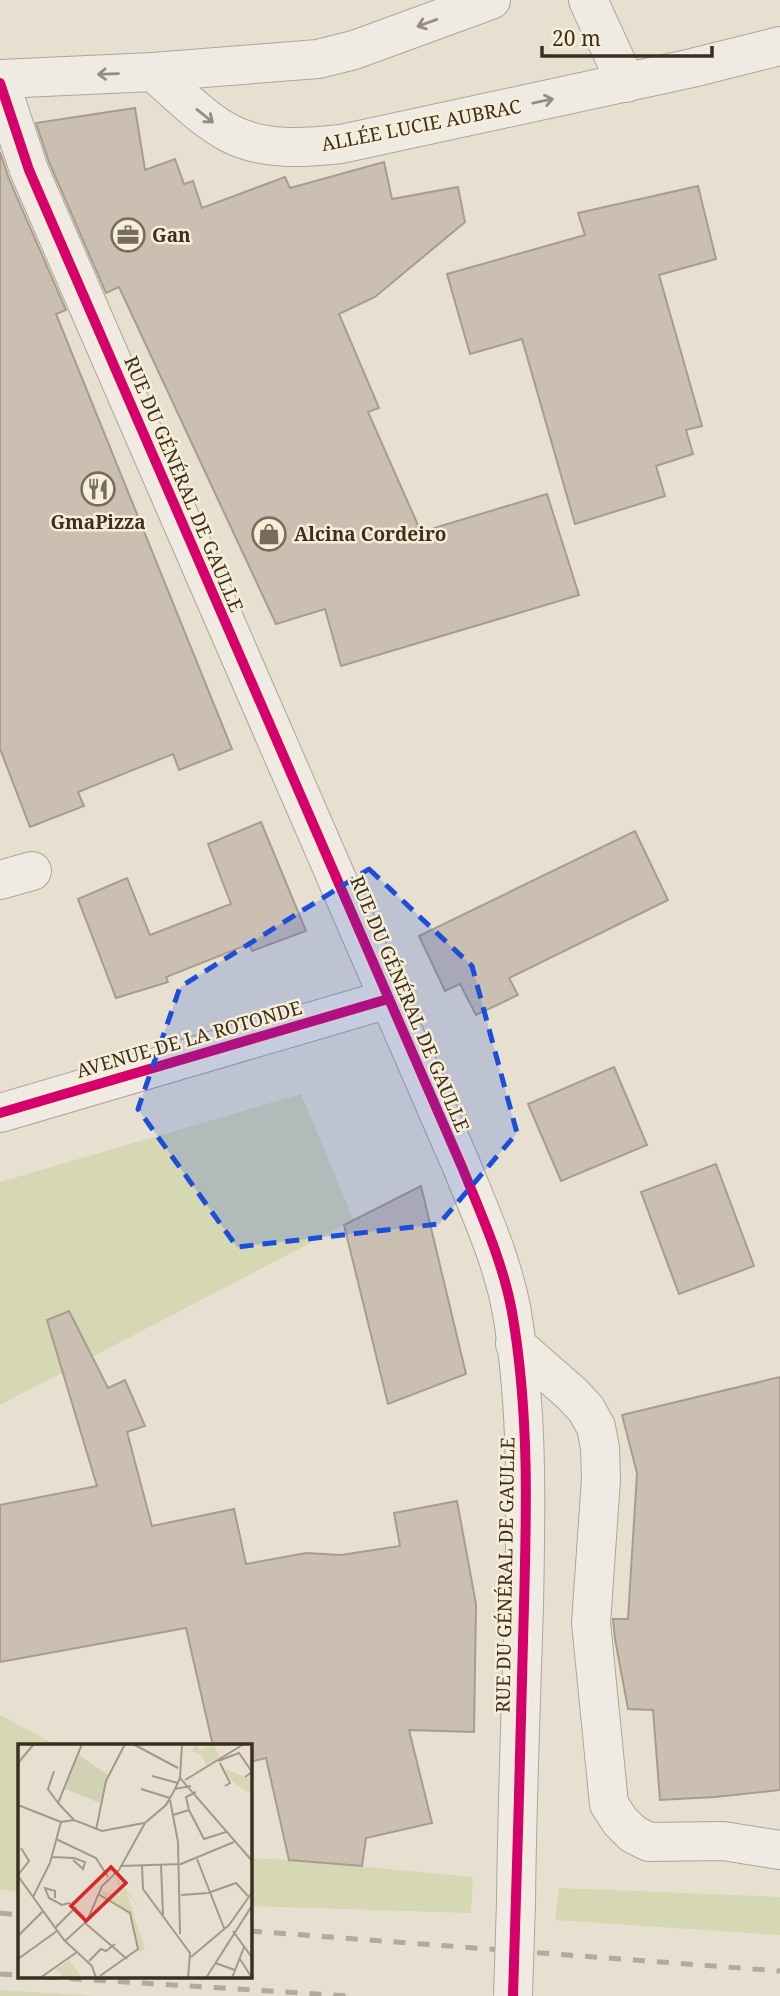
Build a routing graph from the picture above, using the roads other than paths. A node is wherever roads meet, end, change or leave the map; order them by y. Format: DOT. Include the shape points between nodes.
graph roads {
  1 [pos="491,0"];
  2 [pos="588,0"];
  3 [pos="780,46"];
  4 [pos="153,72"];
  5 [pos="0,81"];
  6 [pos="626,83"];
  7 [pos="388,999"];
  8 [pos="0,1112"];
  9 [pos="516,1344"];
  10 [pos="780,1850"];
  11 [pos="513,1996"];
  1 -- 4 [label="street, one-way" via="318,59"];
  2 -- 6 [label="street"];
  3 -- 6 [label="street, ALLÉE LUCIE AUBRAC"];
  4 -- 5 [label="street, one-way"];
  4 -- 6 [label="street, ALLÉE LUCIE AUBRAC, one-way" via="230,134 252,142 308,148"];
  5 -- 7 [label="street, RUE DU GÉNÉRAL DE GAULLE" via="29,170"];
  7 -- 8 [label="street, AVENUE DE LA ROTONDE"];
  7 -- 9 [label="street, RUE DU GÉNÉRAL DE GAULLE" via="491,1240 512,1312"];
  9 -- 10 [label="street" via="586,1409 596,1427 601,1479 591,1623 609,1804 633,1834 649,1842 723,1841"];
  9 -- 11 [label="street, RUE DU GÉNÉRAL DE GAULLE, bridge" via="523,1387 526,1530"];
}
